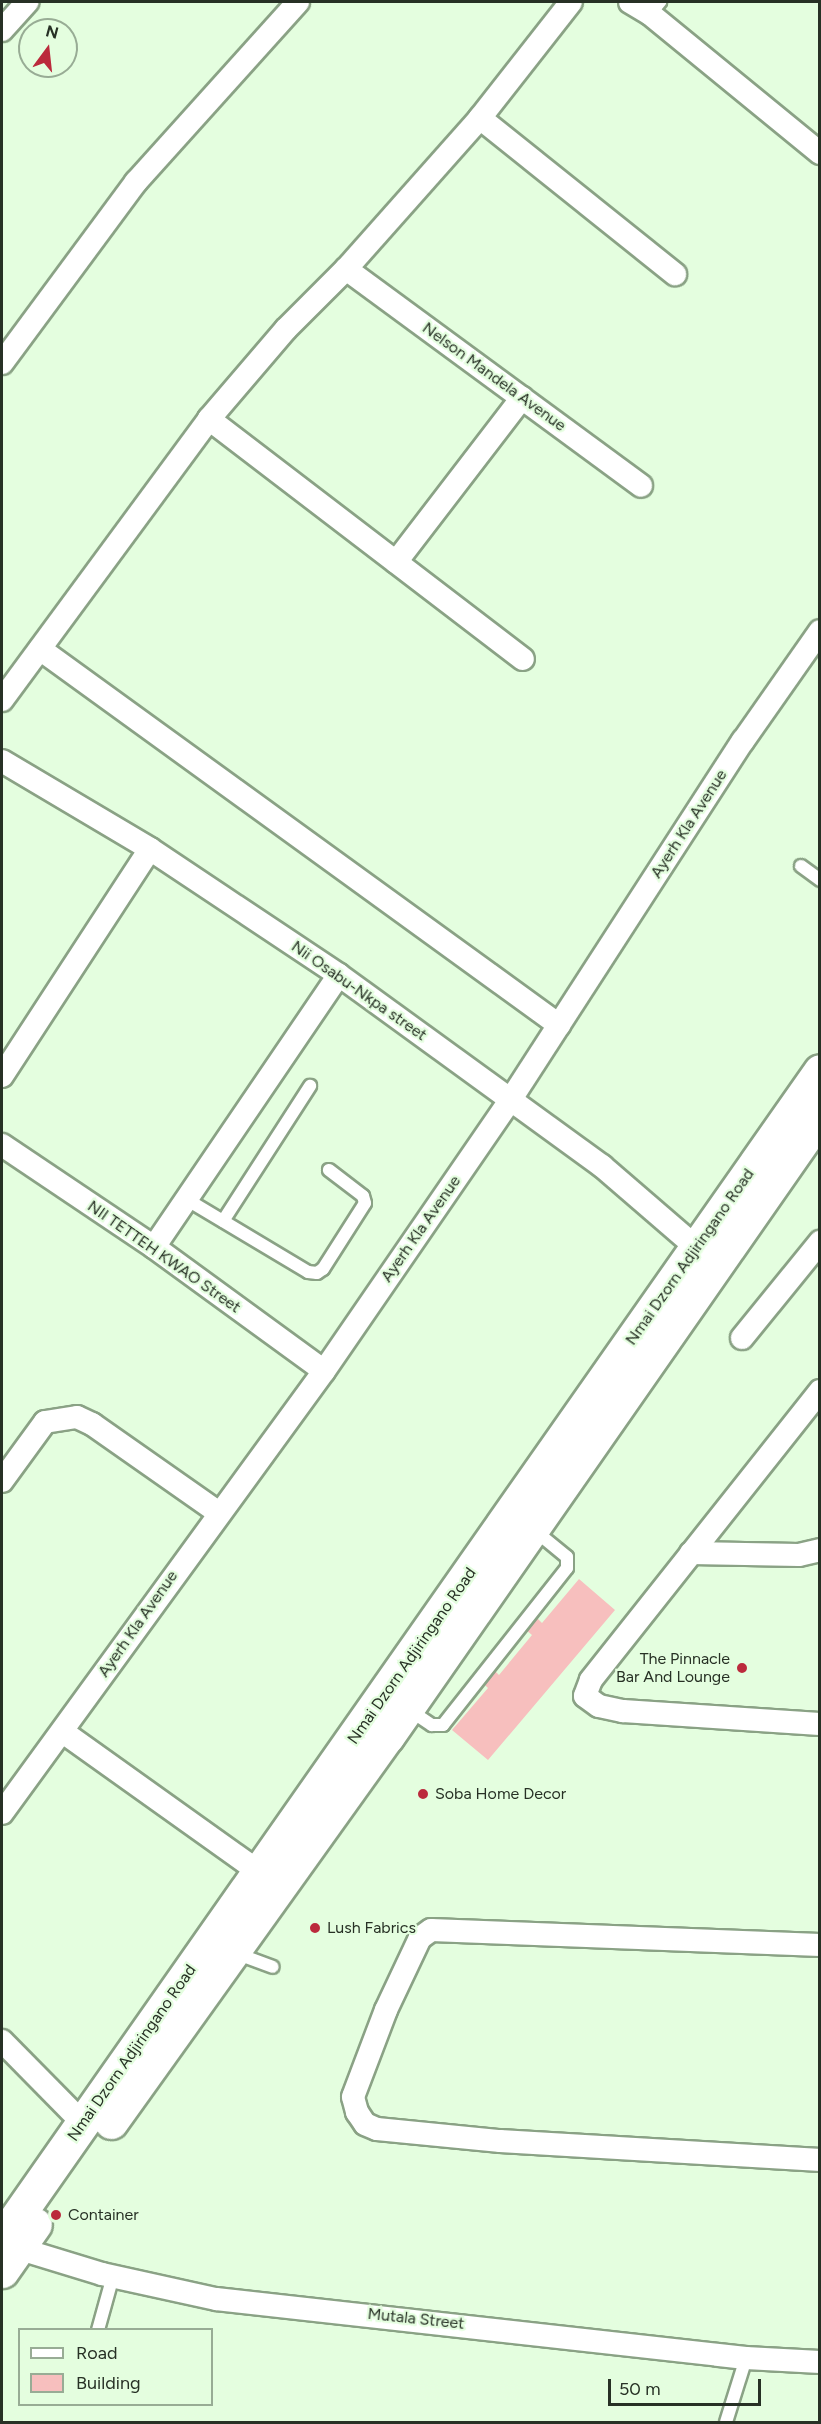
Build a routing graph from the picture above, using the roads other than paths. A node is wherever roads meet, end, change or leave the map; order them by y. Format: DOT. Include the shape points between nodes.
graph roads {
  1 [pos="27,2"];
  2 [pos="298,2"];
  3 [pos="571,2"];
  4 [pos="630,2"];
  5 [pos="655,8"];
  6 [pos="2,30"];
  7 [pos="480,118"];
  8 [pos="819,153"];
  9 [pos="346,269"];
  10 [pos="675,274"];
  11 [pos="2,363"];
  12 [pos="522,398"];
  13 [pos="209,419"];
  14 [pos="641,486"];
  15 [pos="396,562"];
  16 [pos="819,631"];
  17 [pos="39,650"];
  18 [pos="523,659"];
  19 [pos="812,659"];
  20 [pos="2,700"];
  21 [pos="2,761"];
  22 [pos="150,849"];
  23 [pos="801,866"];
  24 [pos="819,880"];
  25 [pos="339,975"];
  26 [pos="560,1025"];
  27 [pos="819,1071"];
  28 [pos="2,1076"];
  29 [pos="310,1086"];
  30 [pos="511,1099"];
  31 [pos="819,1116"];
  32 [pos="2,1146"];
  33 [pos="329,1170"];
  34 [pos="186,1199"];
  35 [pos="223,1221"];
  36 [pos="819,1242"];
  37 [pos="154,1247"];
  38 [pos="697,1248"];
  39 [pos="742,1338"];
  40 [pos="324,1371"];
  41 [pos="819,1391"];
  42 [pos="2,1481"];
  43 [pos="219,1513"];
  44 [pos="533,1529"];
  45 [pos="819,1550"];
  46 [pos="691,1553"];
  47 [pos="407,1709"];
  48 [pos="819,1724"];
  49 [pos="376,1730"];
  50 [pos="63,1732"];
  51 [pos="2,1812"];
  52 [pos="259,1872"];
  53 [pos="819,1945"];
  54 [pos="234,1953"];
  55 [pos="273,1967"];
  56 [pos="2,2041"];
  57 [pos="83,2123"];
  58 [pos="819,2160"];
  59 [pos="7,2237"];
  60 [pos="113,2276"];
  61 [pos="99,2328"];
  62 [pos="746,2358"];
  63 [pos="819,2362"];
  64 [pos="726,2422"];
  1 -- 6 [label="street"];
  2 -- 11 [label="street" via="136,182"];
  3 -- 7 [label="street"];
  4 -- 5 [label="street"];
  5 -- 8 [label="street"];
  7 -- 9 [label="street"];
  7 -- 10 [label="street"];
  9 -- 12 [label="street, Nelson Mandela Avenue"];
  9 -- 13 [label="street" via="286,329"];
  12 -- 14 [label="street, Nelson Mandela Avenue"];
  12 -- 15 [label="street"];
  13 -- 15 [label="street"];
  13 -- 17 [label="street"];
  15 -- 18 [label="street"];
  16 -- 19 [label="street, Ayerh Kla Avenue"];
  17 -- 20 [label="street"];
  17 -- 26 [label="street"];
  19 -- 26 [label="street, Ayerh Kla Avenue" via="737,751"];
  21 -- 22 [label="street, Nii Osabu-Nkpa street"];
  22 -- 25 [label="street, Nii Osabu-Nkpa street"];
  22 -- 28 [label="street"];
  23 -- 24 [label="lane"];
  25 -- 30 [label="street, Nii Osabu-Nkpa street"];
  25 -- 34 [label="street"];
  26 -- 30 [label="street, Ayerh Kla Avenue"];
  27 -- 38 [label="main road, Nmai Dzorn Adjiringano Road"];
  29 -- 35 [label="lane"];
  30 -- 38 [label="street, Nii Osabu-Nkpa street" via="602,1166"];
  30 -- 40 [label="street, Ayerh Kla Avenue"];
  31 -- 44 [label="main road, Nmai Dzorn Adjiringano Road"];
  32 -- 37 [label="street, NII TETTEH KWAO Street"];
  33 -- 35 [label="lane" via="363,1196 365,1203 317,1274"];
  34 -- 35 [label="lane"];
  34 -- 37 [label="street"];
  36 -- 39 [label="street"];
  37 -- 40 [label="street, NII TETTEH KWAO Street"];
  38 -- 49 [label="main road, Nmai Dzorn Adjiringano Road"];
  40 -- 43 [label="street, Ayerh Kla Avenue"];
  41 -- 46 [label="street"];
  42 -- 43 [label="street" via="45,1422 77,1417"];
  43 -- 50 [label="street, Ayerh Kla Avenue"];
  44 -- 47 [label="main road, Nmai Dzorn Adjiringano Road"];
  44 -- 47 [label="lane" via="567,1557 567,1568 443,1725 432,1725"];
  45 -- 46 [label="street" via="799,1555"];
  46 -- 48 [label="street" via="585,1689 585,1696 599,1706 623,1711"];
  47 -- 49 [label="main road, Nmai Dzorn Adjiringano Road"];
  49 -- 52 [label="main road, Nmai Dzorn Adjiringano Road"];
  49 -- 54 [label="main road, Nmai Dzorn Adjiringano Road"];
  50 -- 51 [label="street, Ayerh Kla Avenue"];
  50 -- 52 [label="street"];
  52 -- 57 [label="main road, Nmai Dzorn Adjiringano Road"];
  53 -- 58 [label="street" via="431,1930 420,1938 386,2010 353,2097 361,2118 377,2129 500,2141"];
  54 -- 55 [label="lane"];
  54 -- 59 [label="main road, Nmai Dzorn Adjiringano Road"];
  56 -- 57 [label="street"];
  57 -- 59 [label="main road, Nmai Dzorn Adjiringano Road"];
  59 -- 60 [label="street, Mutala Street"];
  60 -- 61 [label="lane"];
  60 -- 62 [label="street, Mutala Street" via="216,2299"];
  62 -- 63 [label="street, Mutala Street"];
  62 -- 64 [label="lane"];
}
